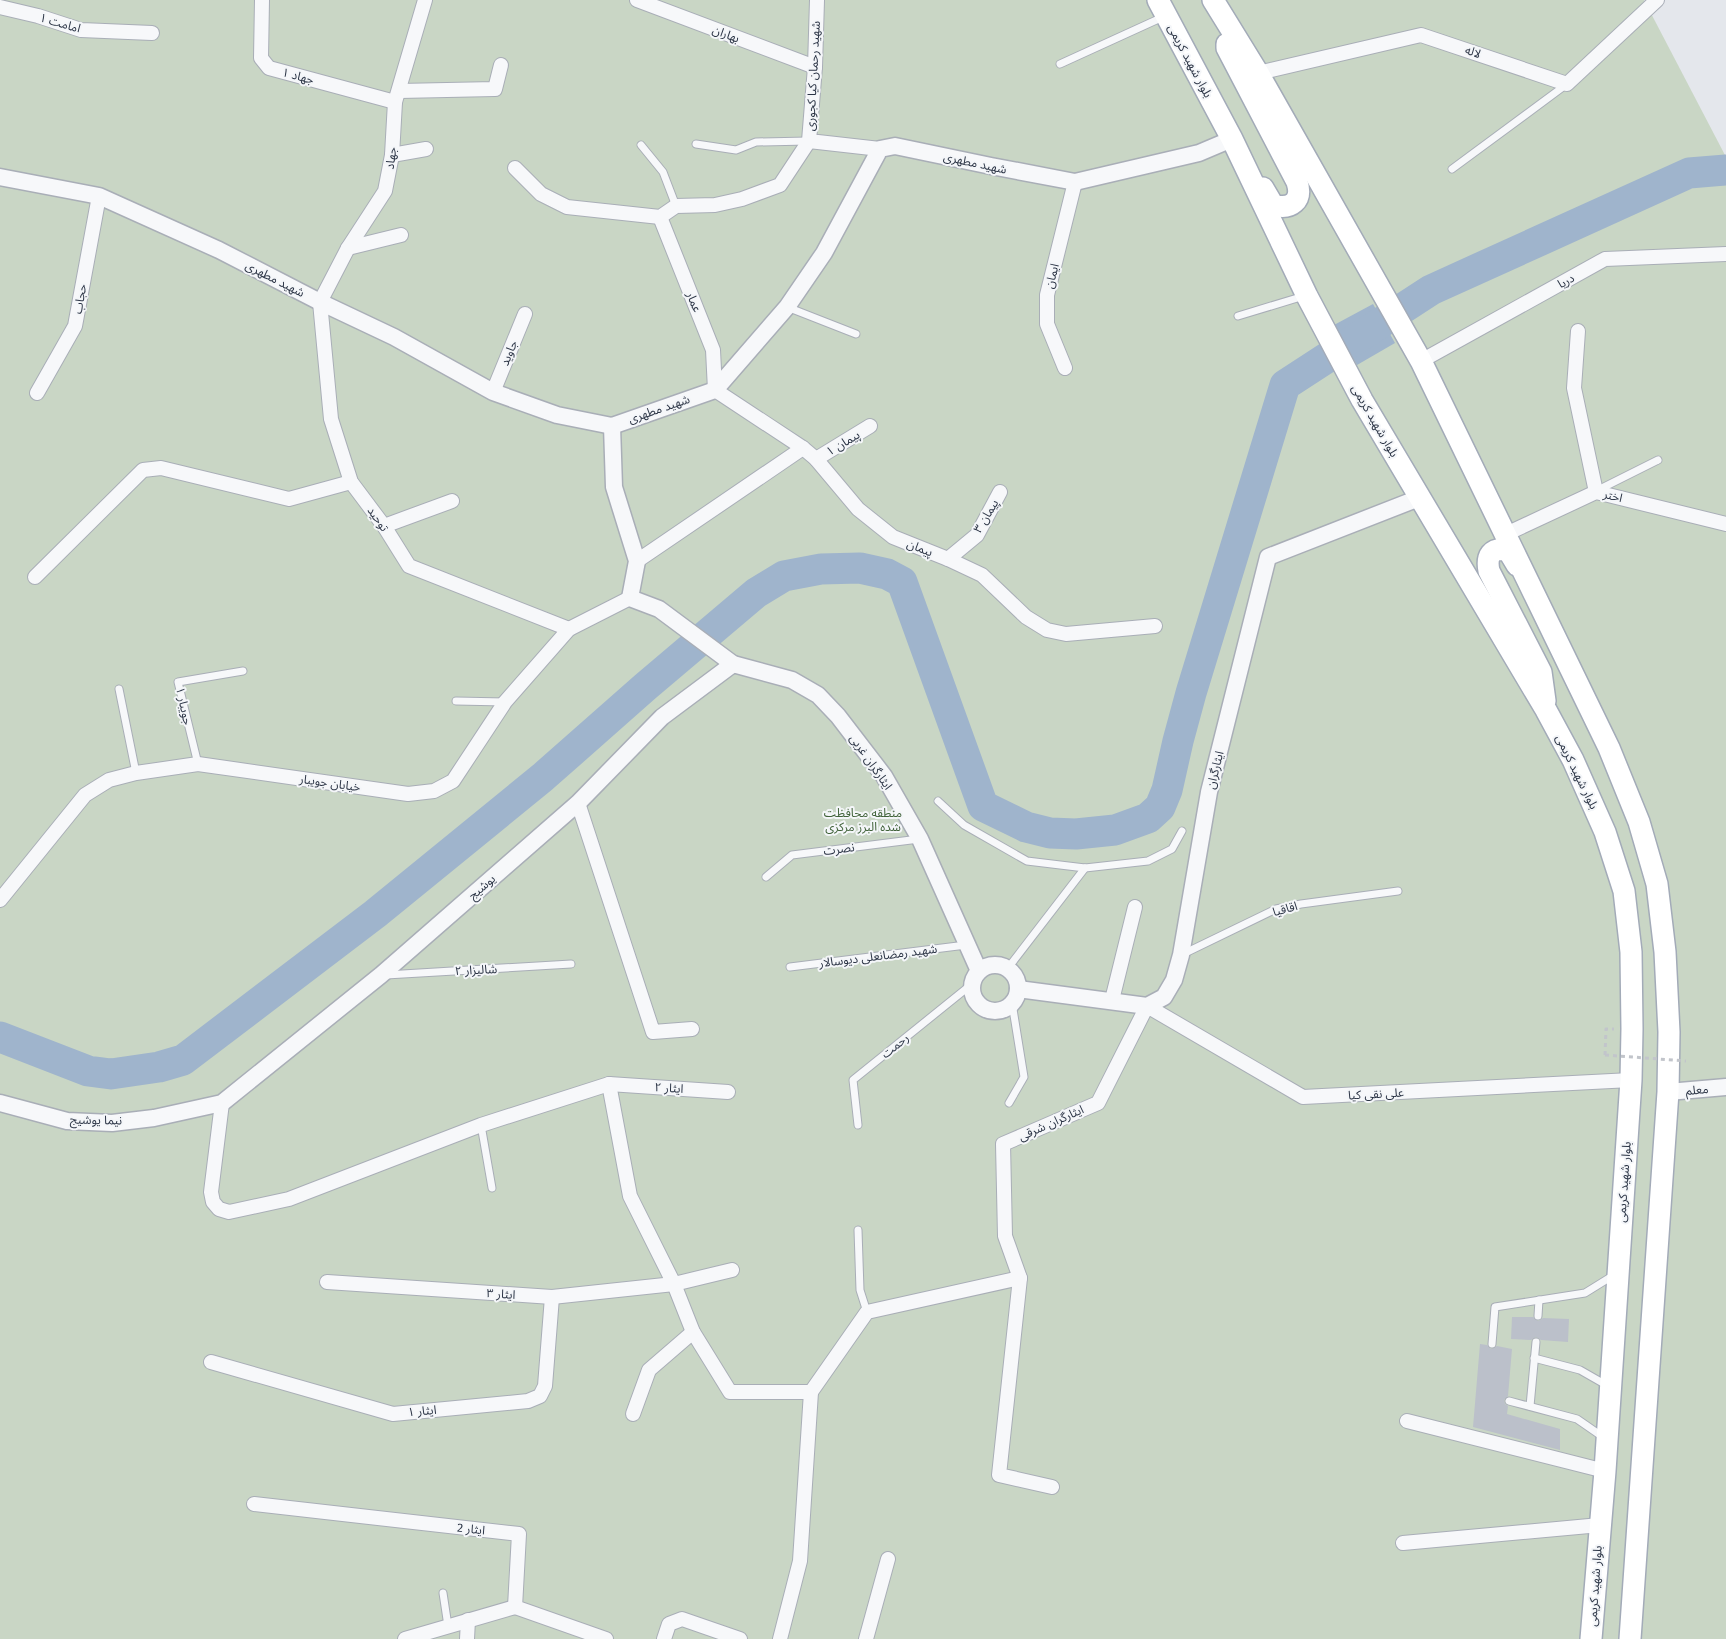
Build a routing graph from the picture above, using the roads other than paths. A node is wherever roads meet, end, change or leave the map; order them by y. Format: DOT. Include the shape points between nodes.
graph roads {
  1 [pos="262,0"];
  2 [pos="425,0"];
  3 [pos="637,0"];
  4 [pos="817,0"];
  5 [pos="1213,0"];
  6 [pos="1657,0"];
  7 [pos="0,7"];
  8 [pos="1162,8"];
  9 [pos="1226,21"];
  10 [pos="152,32"];
  11 [pos="1060,64"];
  12 [pos="501,65"];
  13 [pos="815,68"];
  14 [pos="1258,73"];
  15 [pos="1567,84"];
  16 [pos="397,96"];
  17 [pos="1232,139"];
  18 [pos="809,141"];
  19 [pos="696,144"];
  20 [pos="641,145"];
  21 [pos="426,149"];
  22 [pos="880,149"];
  23 [pos="392,155"];
  24 [pos="515,168"];
  25 [pos="1452,169"];
  26 [pos="0,177"];
  27 [pos="1075,182"];
  28 [pos="99,196"];
  29 [pos="676,206"];
  30 [pos="660,218"];
  31 [pos="401,235"];
  32 [pos="348,248"];
  33 [pos="1726,254"];
  34 [pos="1307,296"];
  35 [pos="320,302"];
  36 [pos="787,307"];
  37 [pos="525,314"];
  38 [pos="1238,316"];
  39 [pos="1578,331"];
  40 [pos="856,334"];
  41 [pos="1421,361"];
  42 [pos="1065,368"];
  43 [pos="715,390"];
  44 [pos="493,392"];
  45 [pos="37,393"];
  46 [pos="612,426"];
  47 [pos="870,426"];
  48 [pos="803,448"];
  49 [pos="816,459"];
  50 [pos="1658,460"];
  51 [pos="351,482"];
  52 [pos="1000,492"];
  53 [pos="1596,492"];
  54 [pos="1419,498"];
  55 [pos="452,501"];
  56 [pos="1726,524"];
  57 [pos="384,526"];
  58 [pos="1506,534"];
  59 [pos="948,559"];
  60 [pos="637,561"];
  61 [pos="35,577"];
  62 [pos="1526,578"];
  63 [pos="630,598"];
  64 [pos="1155,626"];
  65 [pos="569,629"];
  66 [pos="729,661"];
  67 [pos="243,671"];
  68 [pos="119,689"];
  69 [pos="456,701"];
  70 [pos="505,702"];
  71 [pos="1546,710"];
  72 [pos="198,764"];
  73 [pos="136,772"];
  74 [pos="938,801"];
  75 [pos="578,803"];
  76 [pos="1182,832"];
  77 [pos="920,839"];
  78 [pos="1085,868"];
  79 [pos="766,877"];
  80 [pos="1398,891"];
  81 [pos="0,900"];
  82 [pos="1136,907"];
  83 [pos="966,945"];
  84 [pos="1181,956"];
  85 [pos="571,964"];
  86 [pos="790,967"];
  87 [pos="1008,968"];
  88 [pos="381,975"];
  89 [pos="975,978"];
  90 [pos="1015,996"];
  91 [pos="1112,1000"];
  92 [pos="1147,1006"];
  93 [pos="692,1029"];
  94 [pos="1631,1080"];
  95 [pos="609,1084"];
  96 [pos="1726,1087"];
  97 [pos="728,1092"];
  98 [pos="1668,1092"];
  99 [pos="0,1103"];
  100 [pos="222,1103"];
  101 [pos="1009,1103"];
  102 [pos="481,1125"];
  103 [pos="858,1125"];
  104 [pos="492,1188"];
  105 [pos="858,1230"];
  106 [pos="732,1270"];
  107 [pos="1618,1272"];
  108 [pos="1020,1278"];
  109 [pos="327,1282"];
  110 [pos="674,1284"];
  111 [pos="552,1297"];
  112 [pos="1539,1300"];
  113 [pos="868,1312"];
  114 [pos="1538,1316"];
  115 [pos="693,1332"];
  116 [pos="1536,1342"];
  117 [pos="1492,1344"];
  118 [pos="1534,1358"];
  119 [pos="211,1362"];
  120 [pos="1611,1388"];
  121 [pos="811,1392"];
  122 [pos="1509,1401"];
  123 [pos="1530,1406"];
  124 [pos="633,1414"];
  125 [pos="1408,1422"];
  126 [pos="1606,1440"];
  127 [pos="1605,1471"];
  128 [pos="1052,1487"];
  129 [pos="254,1504"];
  130 [pos="1600,1525"];
  131 [pos="1403,1543"];
  132 [pos="888,1559"];
  133 [pos="443,1593"];
  134 [pos="515,1606"];
  135 [pos="468,1620"];
  136 [pos="448,1626"];
  137 [pos="405,1639"];
  138 [pos="467,1639"];
  139 [pos="606,1639"];
  140 [pos="664,1639"];
  141 [pos="740,1639"];
  142 [pos="780,1639"];
  143 [pos="866,1639"];
  144 [pos="1591,1639"];
  145 [pos="1630,1639"];
  1 -- 16 [label="street, جهاد ۱" via="261,58 269,68"];
  2 -- 16 [label="street, جهاد"];
  3 -- 13 [label="street, بهاران"];
  4 -- 13 [label="street, شهید رحمان کیا کجوری"];
  5 -- 9 [label="main road"];
  6 -- 15 [label="street"];
  7 -- 10 [label="street, امامت ۱" via="81,30"];
  8 -- 11 [label="lane"];
  8 -- 17 [label="main road, بلوار شهید کریمی"];
  9 -- 14 [label="main road"];
  9 -- 17 [label="main road" via="1227,48 1297,182 1300,191 1297,199 1282,207 1273,205"];
  12 -- 16 [label="street, جهاد ۱" via="495,89"];
  13 -- 18 [label="street, شهید رحمان کیا کجوری"];
  14 -- 15 [label="street, لاله" via="1421,35"];
  14 -- 41 [label="main road"];
  15 -- 25 [label="lane"];
  16 -- 23 [label="street, جهاد"];
  17 -- 27 [label="street, شهید مطهری" via="1199,153"];
  17 -- 34 [label="main road, بلوار شهید کریمی"];
  18 -- 19 [label="lane" via="756,142 736,150"];
  18 -- 22 [label="street, شهید رحمان کیا کجوری"];
  18 -- 29 [label="street" via="780,185 715,205"];
  20 -- 29 [label="lane" via="663,172"];
  21 -- 23 [label="street"];
  22 -- 27 [label="street, شهید مطهری" via="895,146"];
  22 -- 36 [label="street, شهید مطهری" via="824,253"];
  23 -- 32 [label="street, جهاد" via="385,191"];
  24 -- 30 [label="street" via="541,194 567,206"];
  26 -- 28 [label="street, شهید مطهری"];
  27 -- 42 [label="street, ایمان" via="1047,295 1047,324"];
  28 -- 35 [label="street, شهید مطهری" via="219,250"];
  28 -- 45 [label="street, حجاب" via="75,326"];
  29 -- 30 [label="street"];
  30 -- 43 [label="street, عمار" via="713,350"];
  31 -- 32 [label="street"];
  32 -- 35 [label="street, جهاد"];
  33 -- 41 [label="street, دریا" via="1606,259"];
  34 -- 38 [label="lane"];
  34 -- 54 [label="main road, بلوار شهید کریمی"];
  35 -- 44 [label="street, شهید مطهری" via="394,337"];
  35 -- 51 [label="street, توحید" via="331,419"];
  36 -- 40 [label="lane"];
  36 -- 43 [label="street, شهید مطهری"];
  37 -- 44 [label="street, جاوید"];
  39 -- 53 [label="street" via="1574,388"];
  41 -- 58 [label="main road"];
  43 -- 46 [label="street, شهید مطهری"];
  43 -- 48 [label="street, پیمان"];
  44 -- 46 [label="street, شهید مطهری" via="557,415"];
  46 -- 60 [label="street" via="614,487"];
  47 -- 49 [label="street, پیمان ۱"];
  48 -- 49 [label="street, پیمان"];
  48 -- 60 [label="street"];
  49 -- 59 [label="street, پیمان" via="858,509 893,537"];
  50 -- 53 [label="lane"];
  51 -- 57 [label="street, توحید"];
  51 -- 61 [label="street" via="289,499 162,468 143,470"];
  52 -- 59 [label="street, پیمان ۳" via="976,535"];
  53 -- 56 [label="street, اختر"];
  53 -- 58 [label="street, اختر"];
  54 -- 71 [label="main road, بلوار شهید کریمی"];
  54 -- 84 [label="street, ایثارگران" via="1268,556 1209,792"];
  55 -- 57 [label="street"];
  57 -- 65 [label="street, توحید" via="409,566"];
  58 -- 62 [label="main road"];
  59 -- 64 [label="street, پیمان" via="982,575 1026,616 1048,630 1066,634"];
  60 -- 63 [label="street"];
  62 -- 71 [label="main road" via="1508,550 1494,551 1489,556 1489,571 1542,672"];
  62 -- 98 [label="main road" via="1608,748 1638,822 1657,884 1665,952"];
  63 -- 65 [label="street, خیابان جویبار"];
  63 -- 66 [label="street" via="659,609"];
  65 -- 70 [label="street, خیابان جویبار"];
  66 -- 75 [label="street, یوشیج" via="662,717"];
  66 -- 77 [label="street, ایثارگران غربی" via="792,680 818,695 884,776"];
  67 -- 72 [label="lane, جویبار ۱" via="178,682"];
  68 -- 73 [label="lane"];
  69 -- 70 [label="lane"];
  70 -- 72 [label="street, خیابان جویبار" via="453,781 434,791 408,794"];
  71 -- 94 [label="main road, بلوار شهید کریمی" via="1606,832 1624,891 1631,952"];
  72 -- 73 [label="street, خیابان جویبار"];
  73 -- 81 [label="street, خیابان جویبار" via="109,780 85,795"];
  74 -- 78 [label="lane" via="964,826 1027,860"];
  75 -- 88 [label="street, یوشیج"];
  75 -- 93 [label="street" via="652,1032"];
  76 -- 78 [label="lane" via="1172,849 1148,861"];
  77 -- 79 [label="lane, نصرت" via="792,856"];
  77 -- 83 [label="street, ایثارگران غربی"];
  78 -- 87 [label="lane"];
  80 -- 84 [label="lane, اقاقیا" via="1276,909"];
  82 -- 91 [label="street"];
  83 -- 86 [label="lane, شهید رمضانعلی دیوسالار"];
  83 -- 89 [label="street, ایثارگران غربی"];
  84 -- 92 [label="street, ایثارگران" via="1174,980 1164,997"];
  85 -- 88 [label="lane, شالیزار ۲"];
  87 -- 89 [label="street" via="993,964 985,967"];
  87 -- 90 [label="street" via="1014,974"];
  88 -- 100 [label="street, یوشیج"];
  89 -- 90 [label="street" via="974,995 985,1008 1000,1010"];
  89 -- 103 [label="lane, رحمت" via="853,1080"];
  90 -- 91 [label="street"];
  90 -- 101 [label="lane" via="1024,1077"];
  91 -- 92 [label="street"];
  92 -- 94 [label="street, علی نقی کیا" via="1303,1097"];
  92 -- 108 [label="street, ایثارگران شرقی" via="1098,1103 1003,1144 1005,1236"];
  94 -- 107 [label="main road, بلوار شهید کریمی"];
  95 -- 97 [label="street, ایثار ۲"];
  95 -- 102 [label="street"];
  95 -- 110 [label="street" via="630,1196"];
  96 -- 98 [label="street, معلم"];
  98 -- 145 [label="main road"];
  99 -- 100 [label="street, نیما یوشیج" via="67,1121 112,1123 154,1118"];
  100 -- 102 [label="street" via="210,1192 219,1209 229,1212 289,1199"];
  102 -- 104 [label="lane"];
  105 -- 113 [label="lane" via="860,1290"];
  106 -- 110 [label="street, ایثار ۳"];
  107 -- 112 [label="lane" via="1585,1293"];
  107 -- 120 [label="main road, بلوار شهید کریمی"];
  108 -- 113 [label="street"];
  108 -- 128 [label="street" via="999,1475"];
  109 -- 111 [label="street, ایثار ۳"];
  110 -- 111 [label="street, ایثار ۳"];
  110 -- 115 [label="street"];
  111 -- 119 [label="street, ایثار ۱" via="545,1386 540,1396 528,1401 393,1414"];
  112 -- 114 [label="lane"];
  112 -- 117 [label="lane" via="1495,1307"];
  113 -- 121 [label="street"];
  115 -- 121 [label="street" via="730,1392"];
  115 -- 124 [label="street" via="649,1370"];
  116 -- 118 [label="lane"];
  118 -- 120 [label="lane" via="1580,1370"];
  118 -- 123 [label="lane"];
  120 -- 126 [label="main road, بلوار شهید کریمی"];
  121 -- 142 [label="street" via="800,1561"];
  122 -- 123 [label="lane"];
  123 -- 126 [label="lane" via="1577,1419"];
  125 -- 127 [label="street"];
  126 -- 127 [label="main road, بلوار شهید کریمی"];
  127 -- 130 [label="main road, بلوار شهید کریمی"];
  129 -- 134 [label="street, ایثار 2" via="519,1534"];
  130 -- 131 [label="street"];
  130 -- 144 [label="main road, بلوار شهید کریمی"];
  132 -- 143 [label="street"];
  133 -- 136 [label="lane"];
  134 -- 135 [label="street"];
  134 -- 139 [label="street"];
  135 -- 136 [label="street"];
  135 -- 138 [label="street"];
  136 -- 137 [label="street"];
  140 -- 141 [label="street" via="669,1624 682,1619"];
}
